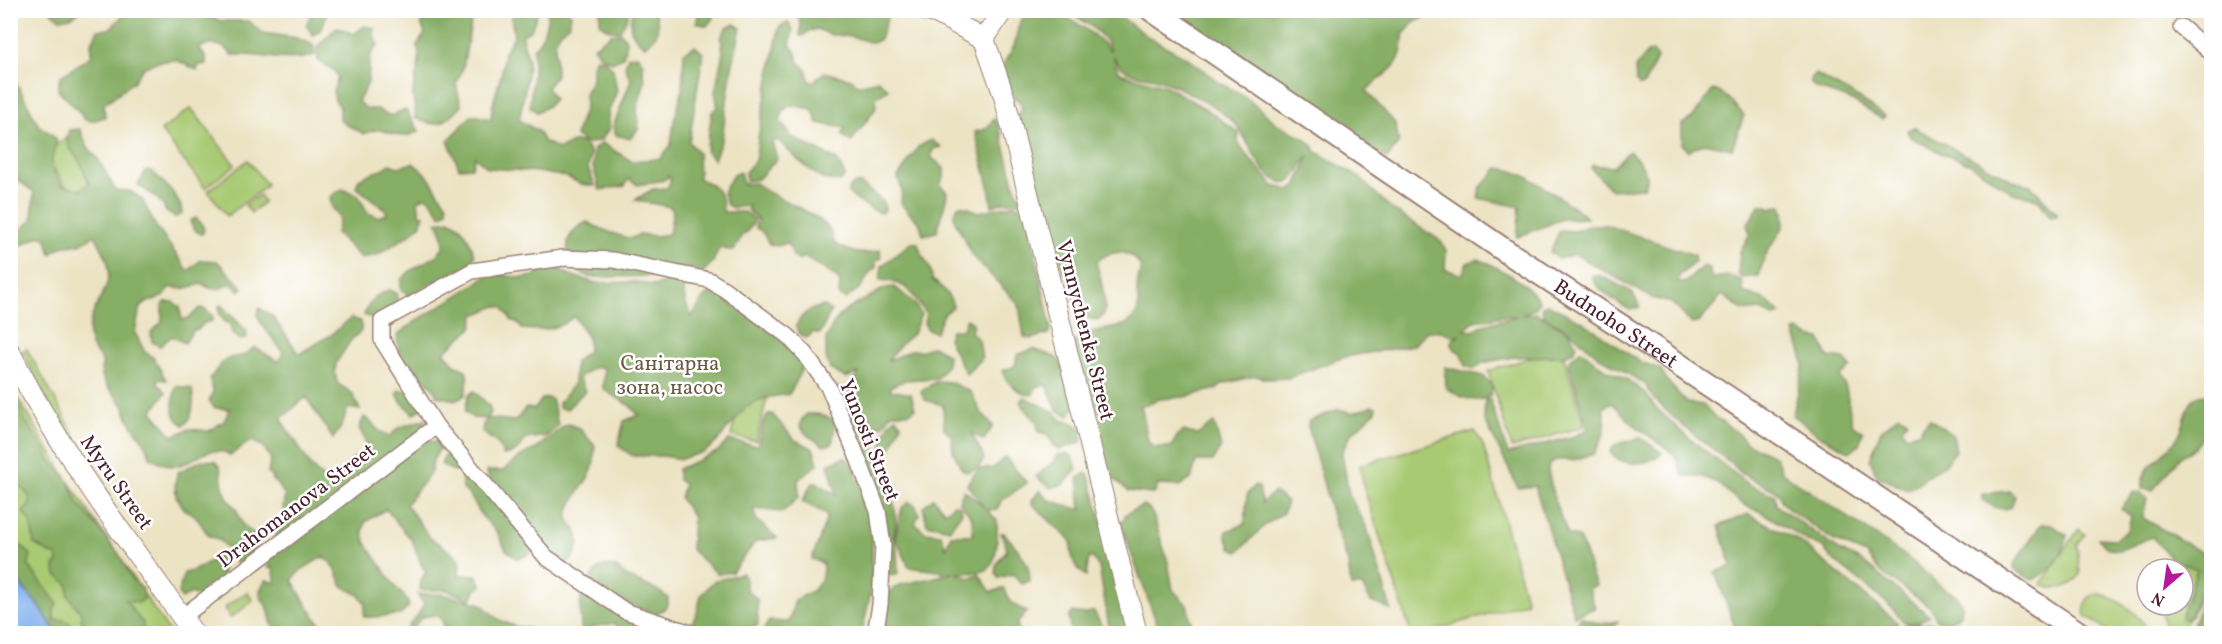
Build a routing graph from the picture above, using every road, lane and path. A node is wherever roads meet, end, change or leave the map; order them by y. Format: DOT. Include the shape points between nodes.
graph roads {
  1 [pos="924,10"];
  2 [pos="1003,10"];
  3 [pos="1152,10"];
  4 [pos="2181,27"];
  5 [pos="984,39"];
  6 [pos="2211,53"];
  7 [pos="10,352"];
  8 [pos="436,426"];
  9 [pos="182,617"];
  10 [pos="194,633"];
  11 [pos="694,633"];
  12 [pos="875,633"];
  13 [pos="1137,633"];
  14 [pos="2080,633"];
  1 -- 5 [label="main road"];
  2 -- 5 [label="main road"];
  3 -- 14 [label="highway, Budnoho Street" via="1504,250"];
  4 -- 6 [label="street"];
  5 -- 13 [label="main road, Vynnychenka Street" via="1004,96"];
  7 -- 9 [label="main road, Myru Street" via="52,429"];
  8 -- 9 [label="street, Drahomanova Street"];
  8 -- 11 [label="street" via="546,557 625,612"];
  8 -- 12 [label="street, Yunosti Street" via="382,340 382,321 472,271 563,258 613,260 709,280 788,336 829,388 878,511 883,546"];
  9 -- 10 [label="main road, Myru Street"];
}
